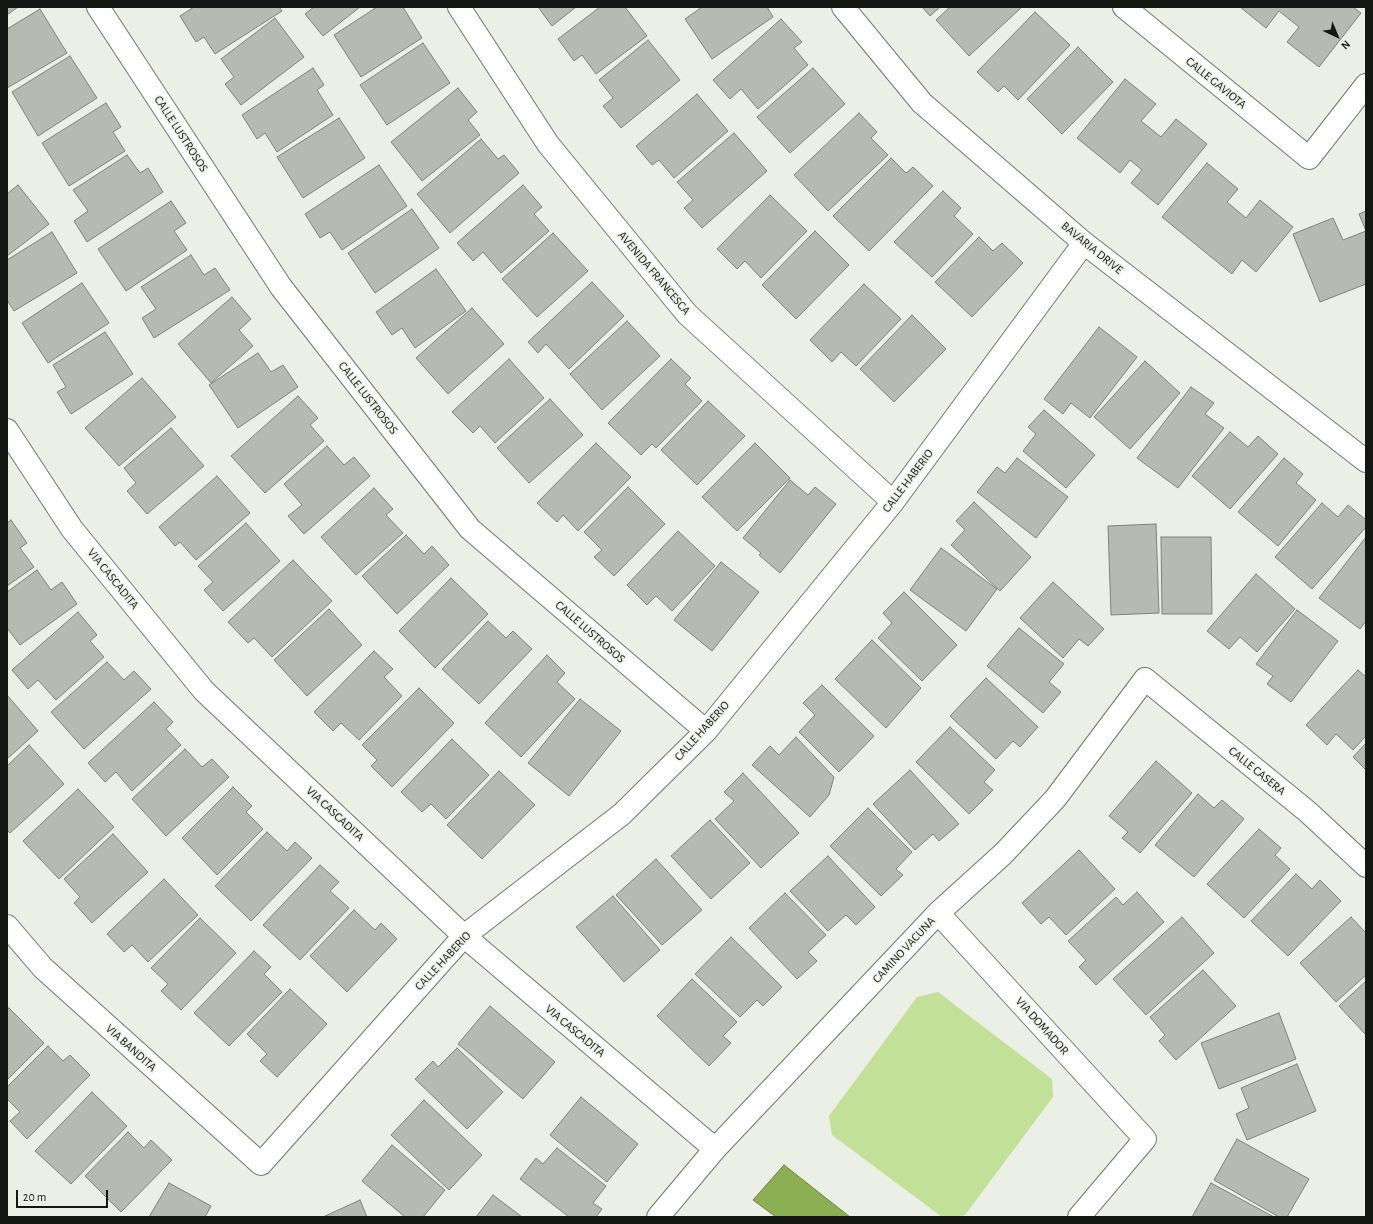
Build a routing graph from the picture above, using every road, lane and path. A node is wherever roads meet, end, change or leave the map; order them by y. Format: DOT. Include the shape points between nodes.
graph roads {
  1 [pos="98,7"];
  2 [pos="459,7"];
  3 [pos="844,7"];
  4 [pos="1124,7"];
  5 [pos="1366,85"];
  6 [pos="1084,243"];
  7 [pos="7,430"];
  8 [pos="1366,461"];
  9 [pos="893,502"];
  10 [pos="1145,679"];
  11 [pos="706,731"];
  12 [pos="1366,866"];
  13 [pos="938,913"];
  14 [pos="7,926"];
  15 [pos="464,936"];
  16 [pos="715,1149"];
  17 [pos="261,1164"];
  18 [pos="658,1217"];
  19 [pos="1079,1217"];
  1 -- 11 [label="street, CALLE LUSTROSOS" via="281,288 470,529"];
  2 -- 9 [label="street, AVENIDA FRANCESCA" via="548,144 687,314"];
  3 -- 6 [label="street, BAVARIA DRIVE" via="922,103"];
  4 -- 5 [label="street, CALLE GAVIOTA" via="1309,158"];
  6 -- 8 [label="street, BAVARIA DRIVE"];
  6 -- 9 [label="street, CALLE HABERIO"];
  7 -- 15 [label="street, VIA CASCADITA" via="72,529 204,691"];
  9 -- 11 [label="street, CALLE HABERIO"];
  10 -- 12 [label="street, CALLE CASERA" via="1308,812"];
  10 -- 13 [label="street, CAMINO VACUNA" via="1055,798 1003,854"];
  11 -- 15 [label="street, CALLE HABERIO" via="622,814"];
  13 -- 16 [label="street, CAMINO VACUNA"];
  13 -- 19 [label="street, VIA DOMADOR" via="1145,1139"];
  14 -- 17 [label="street, VIA BANDITA" via="43,968"];
  15 -- 16 [label="street, VIA CASCADITA"];
  15 -- 17 [label="street, CALLE HABERIO"];
  16 -- 18 [label="street, CAMINO VACUNA"];
}
